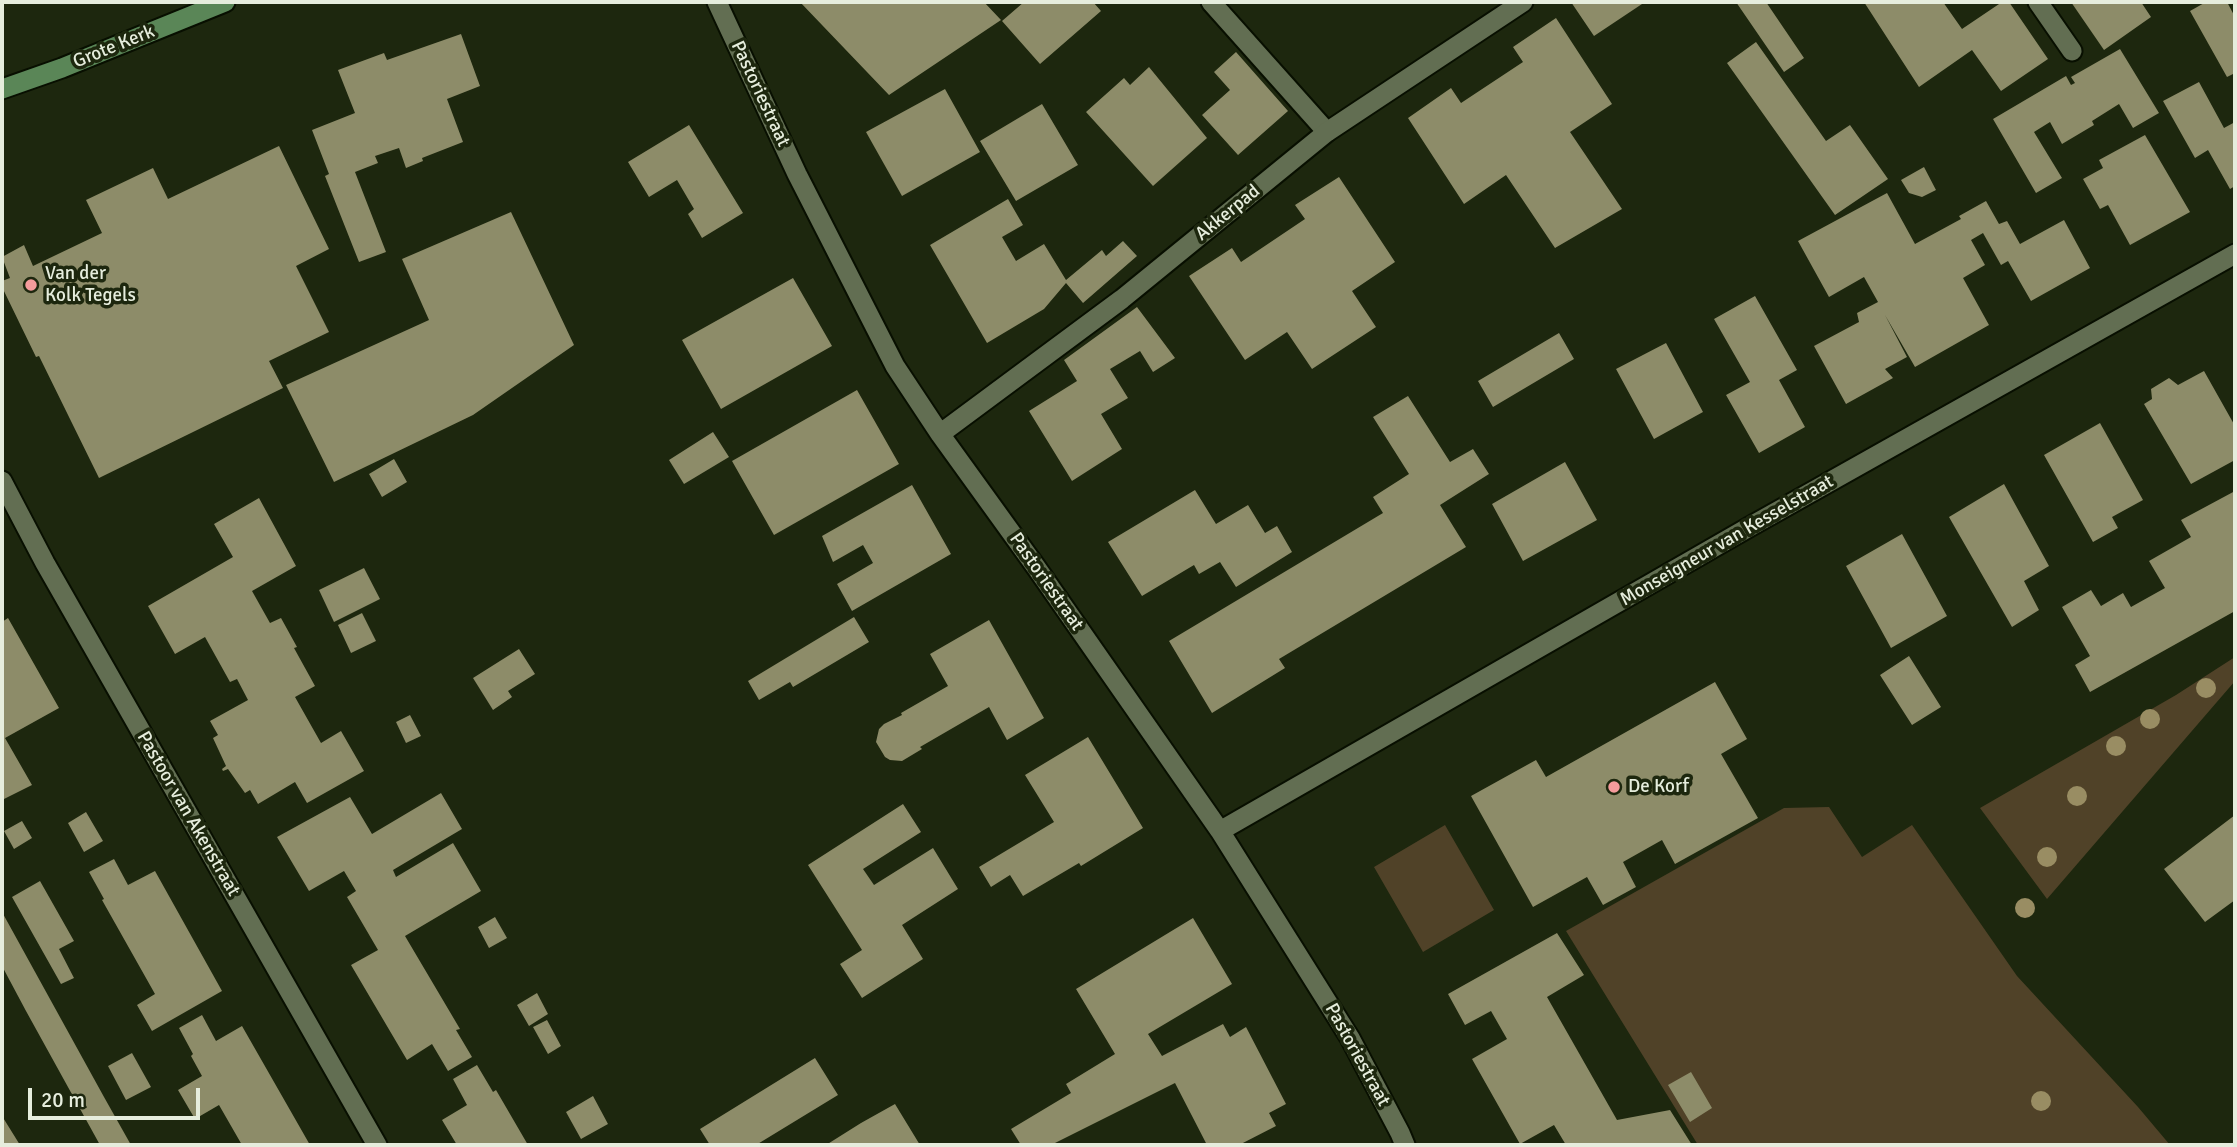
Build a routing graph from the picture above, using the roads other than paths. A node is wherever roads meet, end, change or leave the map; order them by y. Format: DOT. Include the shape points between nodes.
graph roads {
  1 [pos="225,2"];
  2 [pos="717,2"];
  3 [pos="1211,2"];
  4 [pos="1523,2"];
  5 [pos="2038,2"];
  6 [pos="2072,51"];
  7 [pos="2,89"];
  8 [pos="1327,132"];
  9 [pos="2235,254"];
  10 [pos="940,434"];
  11 [pos="2,481"];
  12 [pos="1220,831"];
  13 [pos="377,1145"];
  14 [pos="1405,1145"];
  1 -- 7 [label="main road, Grote Kerk"];
  2 -- 10 [label="street, Pastoriestraat" via="797,174 895,366"];
  3 -- 8 [label="street"];
  4 -- 8 [label="street, Akkerpad"];
  5 -- 6 [label="street"];
  8 -- 10 [label="street, Akkerpad" via="1122,299"];
  9 -- 12 [label="street, Monseigneur van Kesselstraat"];
  10 -- 12 [label="street, Pastoriestraat"];
  11 -- 13 [label="street, Pastoor van Akenstraat"];
  12 -- 14 [label="street, Pastoriestraat" via="1350,1038"];
}
